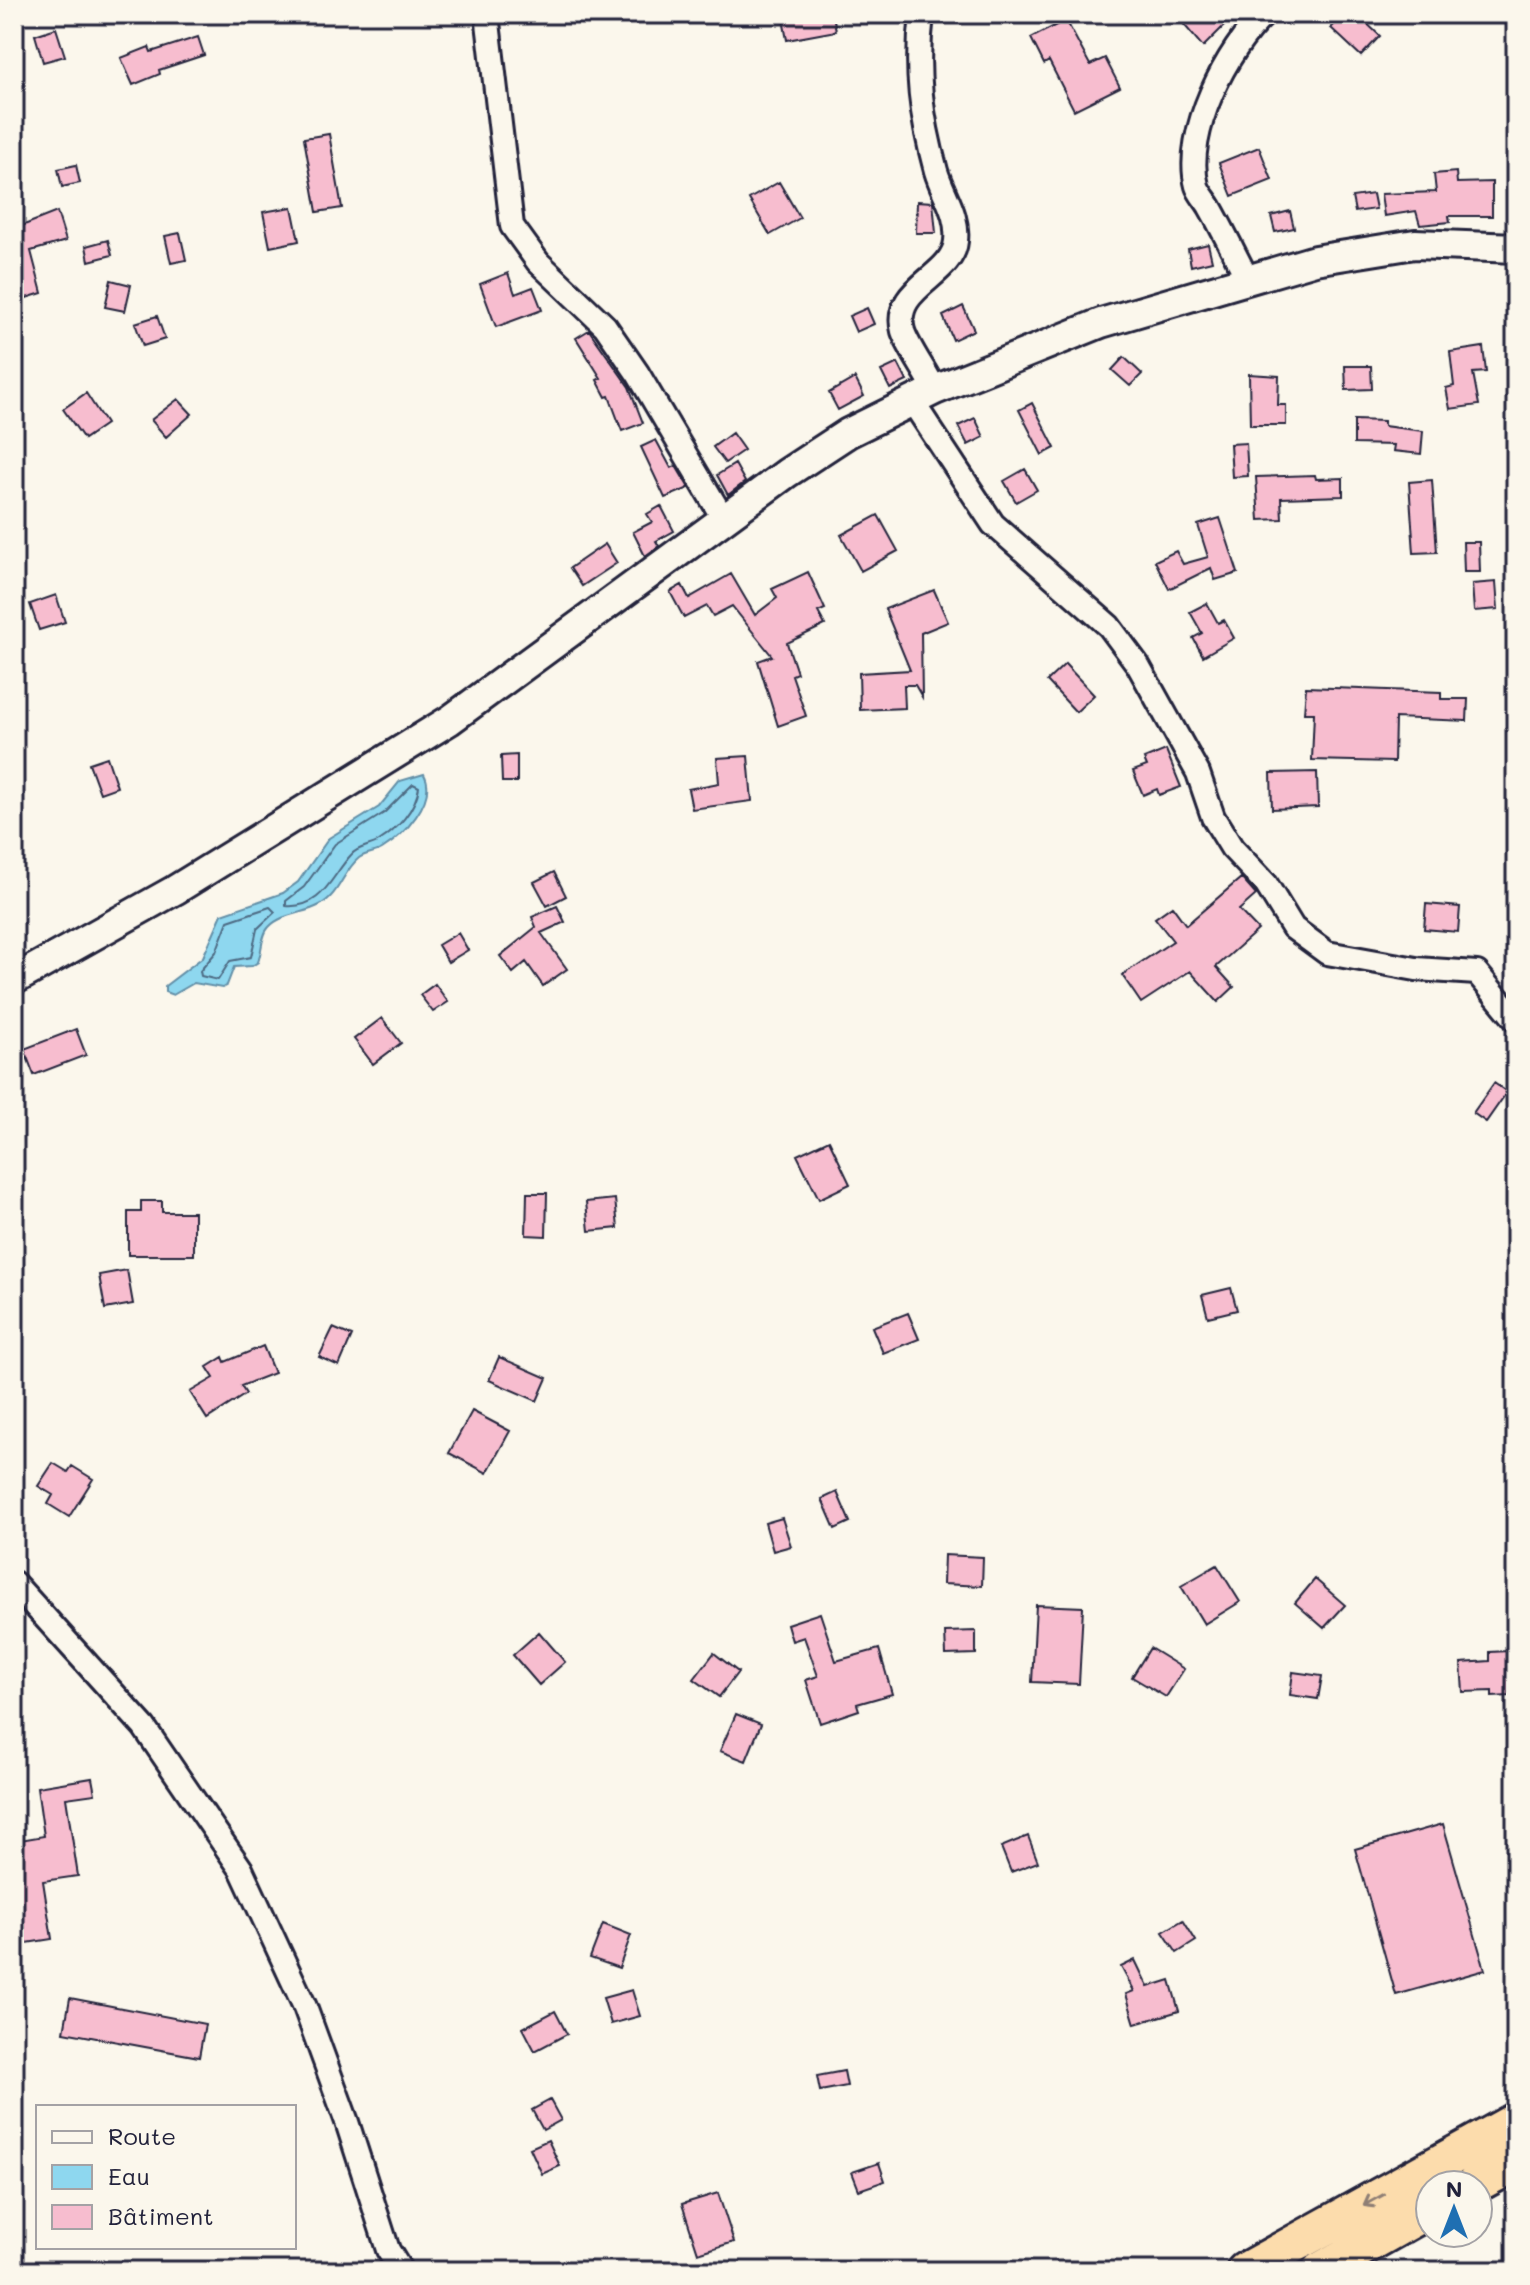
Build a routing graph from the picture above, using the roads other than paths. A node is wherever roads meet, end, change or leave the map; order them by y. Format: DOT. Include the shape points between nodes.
graph roads {
  1 [pos="487,14"];
  2 [pos="922,14"];
  3 [pos="1265,14"];
  4 [pos="1516,248"];
  5 [pos="1247,278"];
  6 [pos="924,396"];
  7 [pos="723,518"];
  8 [pos="14,980"];
  9 [pos="1516,1020"];
  10 [pos="14,1583"];
  11 [pos="1516,2121"];
  12 [pos="1516,2162"];
  13 [pos="1494,2174"];
  14 [pos="1414,2218"];
  15 [pos="401,2271"];
  16 [pos="1245,2271"];
  17 [pos="1320,2271"];
  1 -- 7 [label="street" via="512,226 538,262 605,326"];
  2 -- 6 [label="street" via="916,61 921,106 937,174 956,217 956,244 902,311"];
  3 -- 5 [label="street" via="1248,29 1211,95 1197,154 1197,187"];
  4 -- 5 [label="street" via="1415,244 1315,260"];
  5 -- 6 [label="street" via="1101,323"];
  6 -- 7 [label="street" via="848,433"];
  6 -- 9 [label="street" via="993,524 1109,626 1138,665 1198,773 1213,817 1293,928 1327,953 1416,969 1477,973"];
  7 -- 8 [label="street" via="450,720 153,904"];
  10 -- 15 [label="street" via="144,1727 241,1869 305,2007 388,2250"];
  11 -- 16 [label="highway, one-way"];
  12 -- 13 [label="highway"];
  14 -- 17 [label="highway"];
}
